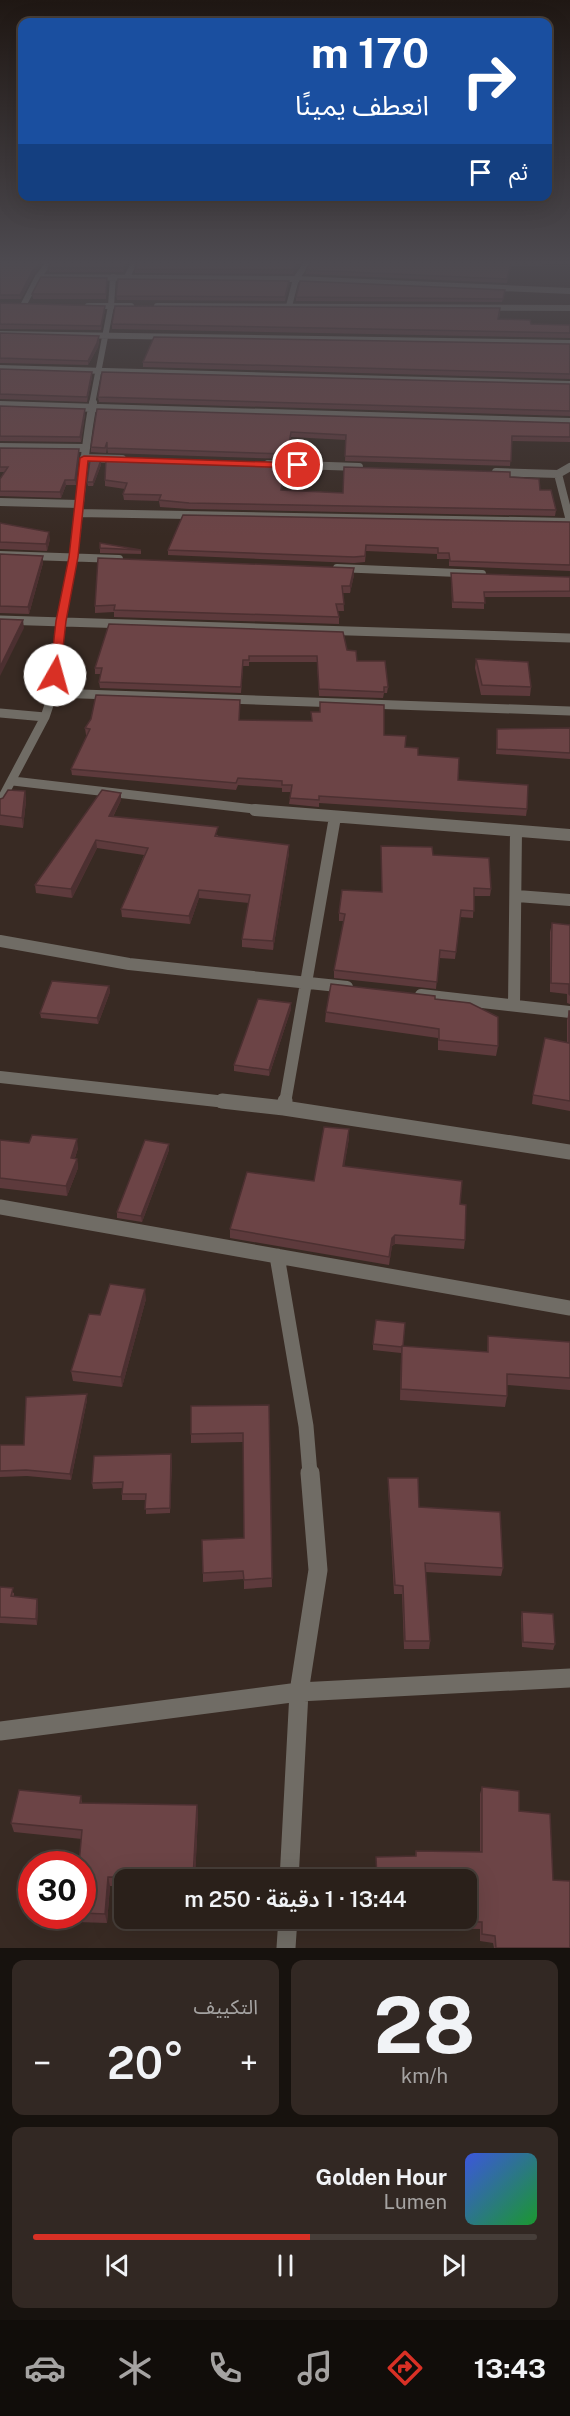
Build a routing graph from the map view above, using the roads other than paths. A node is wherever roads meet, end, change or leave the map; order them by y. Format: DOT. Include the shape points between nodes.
graph roads {
  1 [pos="102,354"];
  2 [pos="0,368"];
  3 [pos="99,371"];
  4 [pos="570,384"];
  5 [pos="0,405"];
  6 [pos="92,408"];
  7 [pos="570,422"];
  8 [pos="0,447"];
  9 [pos="84,448"];
  10 [pos="84,458"];
  11 [pos="132,460"];
  12 [pos="262,464"];
  13 [pos="570,467"];
  14 [pos="369,468"];
  15 [pos="487,472"];
  16 [pos="558,474"];
  17 [pos="0,502"];
  18 [pos="78,508"];
  19 [pos="569,518"];
  20 [pos="0,555"];
  21 [pos="74,557"];
  22 [pos="133,560"];
  23 [pos="322,567"];
  24 [pos="487,574"];
  25 [pos="0,620"];
  26 [pos="61,621"];
  27 [pos="570,638"];
  28 [pos="53,693"];
  29 [pos="570,711"];
  30 [pos="0,712"];
  31 [pos="45,717"];
  32 [pos="13,781"];
  33 [pos="0,802"];
  34 [pos="335,817"];
  35 [pos="516,831"];
  36 [pos="570,835"];
  37 [pos="517,896"];
  38 [pos="570,900"];
  39 [pos="0,941"];
  40 [pos="308,983"];
  41 [pos="365,989"];
  42 [pos="411,994"];
  43 [pos="514,1005"];
  44 [pos="570,1012"];
  45 [pos="0,1077"];
  46 [pos="284,1108"];
  47 [pos="570,1152"];
  48 [pos="0,1208"];
  49 [pos="277,1256"];
  50 [pos="570,1308"];
  51 [pos="570,1678"];
  52 [pos="298,1692"];
  53 [pos="0,1731"];
  54 [pos="290,1869"];
  55 [pos="287,1929"];
  56 [pos="286,1948"];
  1 -- 3 [label="street"];
  2 -- 3 [label="street"];
  3 -- 4 [label="street"];
  3 -- 6 [label="street"];
  5 -- 6 [label="street"];
  6 -- 7 [label="street"];
  6 -- 9 [label="street"];
  8 -- 9 [label="street"];
  9 -- 10 [label="street"];
  10 -- 11 [label="street"];
  10 -- 18 [label="street"];
  12 -- 14 [label="street"];
  13 -- 16 [label="street"];
  15 -- 16 [label="street"];
  16 -- 19 [label="street"];
  17 -- 18 [label="street"];
  18 -- 19 [label="street"];
  18 -- 21 [label="street"];
  20 -- 21 [label="street"];
  21 -- 22 [label="street"];
  21 -- 26 [label="street"];
  23 -- 24 [label="street"];
  25 -- 26 [label="street"];
  26 -- 27 [label="street"];
  26 -- 28 [label="street"];
  28 -- 29 [label="street"];
  28 -- 31 [label="street"];
  30 -- 31 [label="street"];
  31 -- 32 [label="street"];
  32 -- 33 [label="street"];
  32 -- 34 [label="street" via="177,804"];
  34 -- 35 [label="street"];
  34 -- 40 [label="street"];
  35 -- 36 [label="street"];
  35 -- 37 [label="street"];
  37 -- 38 [label="street"];
  37 -- 43 [label="street"];
  39 -- 40 [label="street" via="74,956"];
  40 -- 41 [label="street"];
  40 -- 46 [label="street"];
  42 -- 43 [label="street"];
  43 -- 44 [label="street"];
  45 -- 46 [label="street"];
  46 -- 47 [label="street"];
  48 -- 49 [label="street"];
  49 -- 50 [label="street"];
  49 -- 52 [label="street" via="306,1426 318,1570"];
  51 -- 52 [label="street"];
  52 -- 53 [label="street"];
  52 -- 54 [label="street"];
  55 -- 56 [label="street"];
}
